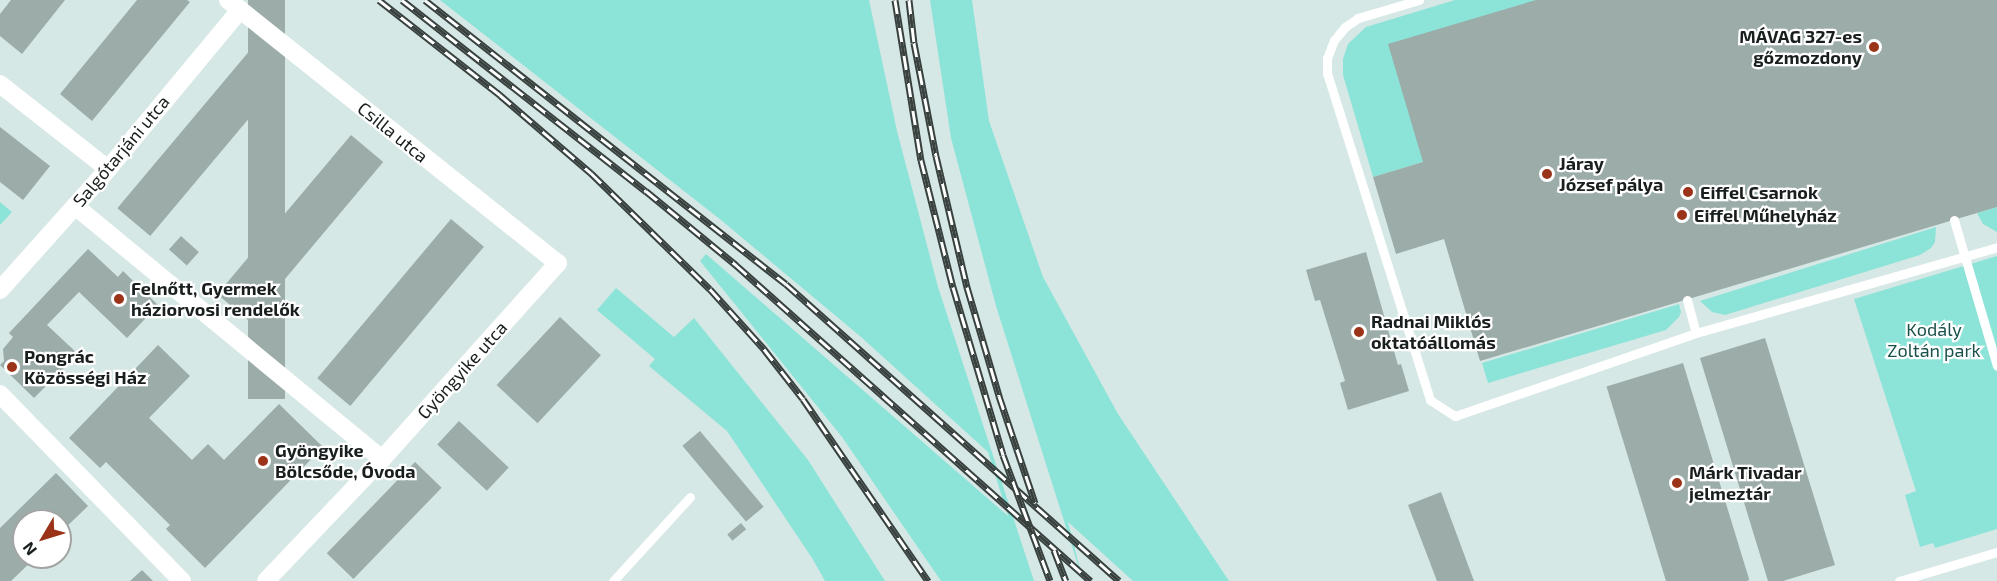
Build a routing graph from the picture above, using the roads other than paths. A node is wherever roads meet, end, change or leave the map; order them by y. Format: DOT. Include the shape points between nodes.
graph roads {
  1 [pos="1419,0"];
  2 [pos="234,5"];
  3 [pos="0,84"];
  4 [pos="108,169"];
  5 [pos="75,207"];
  6 [pos="1954,220"];
  7 [pos="1997,247"];
  8 [pos="1966,258"];
  9 [pos="558,263"];
  10 [pos="0,290"];
  11 [pos="1687,300"];
  12 [pos="1696,333"];
  13 [pos="1997,366"];
  14 [pos="0,394"];
  15 [pos="382,459"];
  16 [pos="690,497"];
  17 [pos="1997,552"];
  18 [pos="182,581"];
  19 [pos="266,581"];
  20 [pos="613,581"];
  21 [pos="1899,581"];
  1 -- 12 [label="lane" via="1358,18 1345,27 1334,40 1327,58 1327,73 1430,400 1455,416"];
  2 -- 4 [label="street, Salgótarjáni utca"];
  2 -- 9 [label="street, Csilla utca"];
  3 -- 4 [label="street"];
  4 -- 5 [label="street, Salgótarjáni utca"];
  5 -- 10 [label="street, Salgótarjáni utca"];
  5 -- 15 [label="street"];
  6 -- 8 [label="lane"];
  7 -- 8 [label="lane"];
  8 -- 12 [label="lane"];
  8 -- 13 [label="lane"];
  9 -- 15 [label="street, Gyöngyike utca"];
  11 -- 12 [label="lane"];
  14 -- 18 [label="street"];
  15 -- 19 [label="street, Gyöngyike utca"];
  16 -- 20 [label="lane"];
  17 -- 21 [label="lane"];
}
